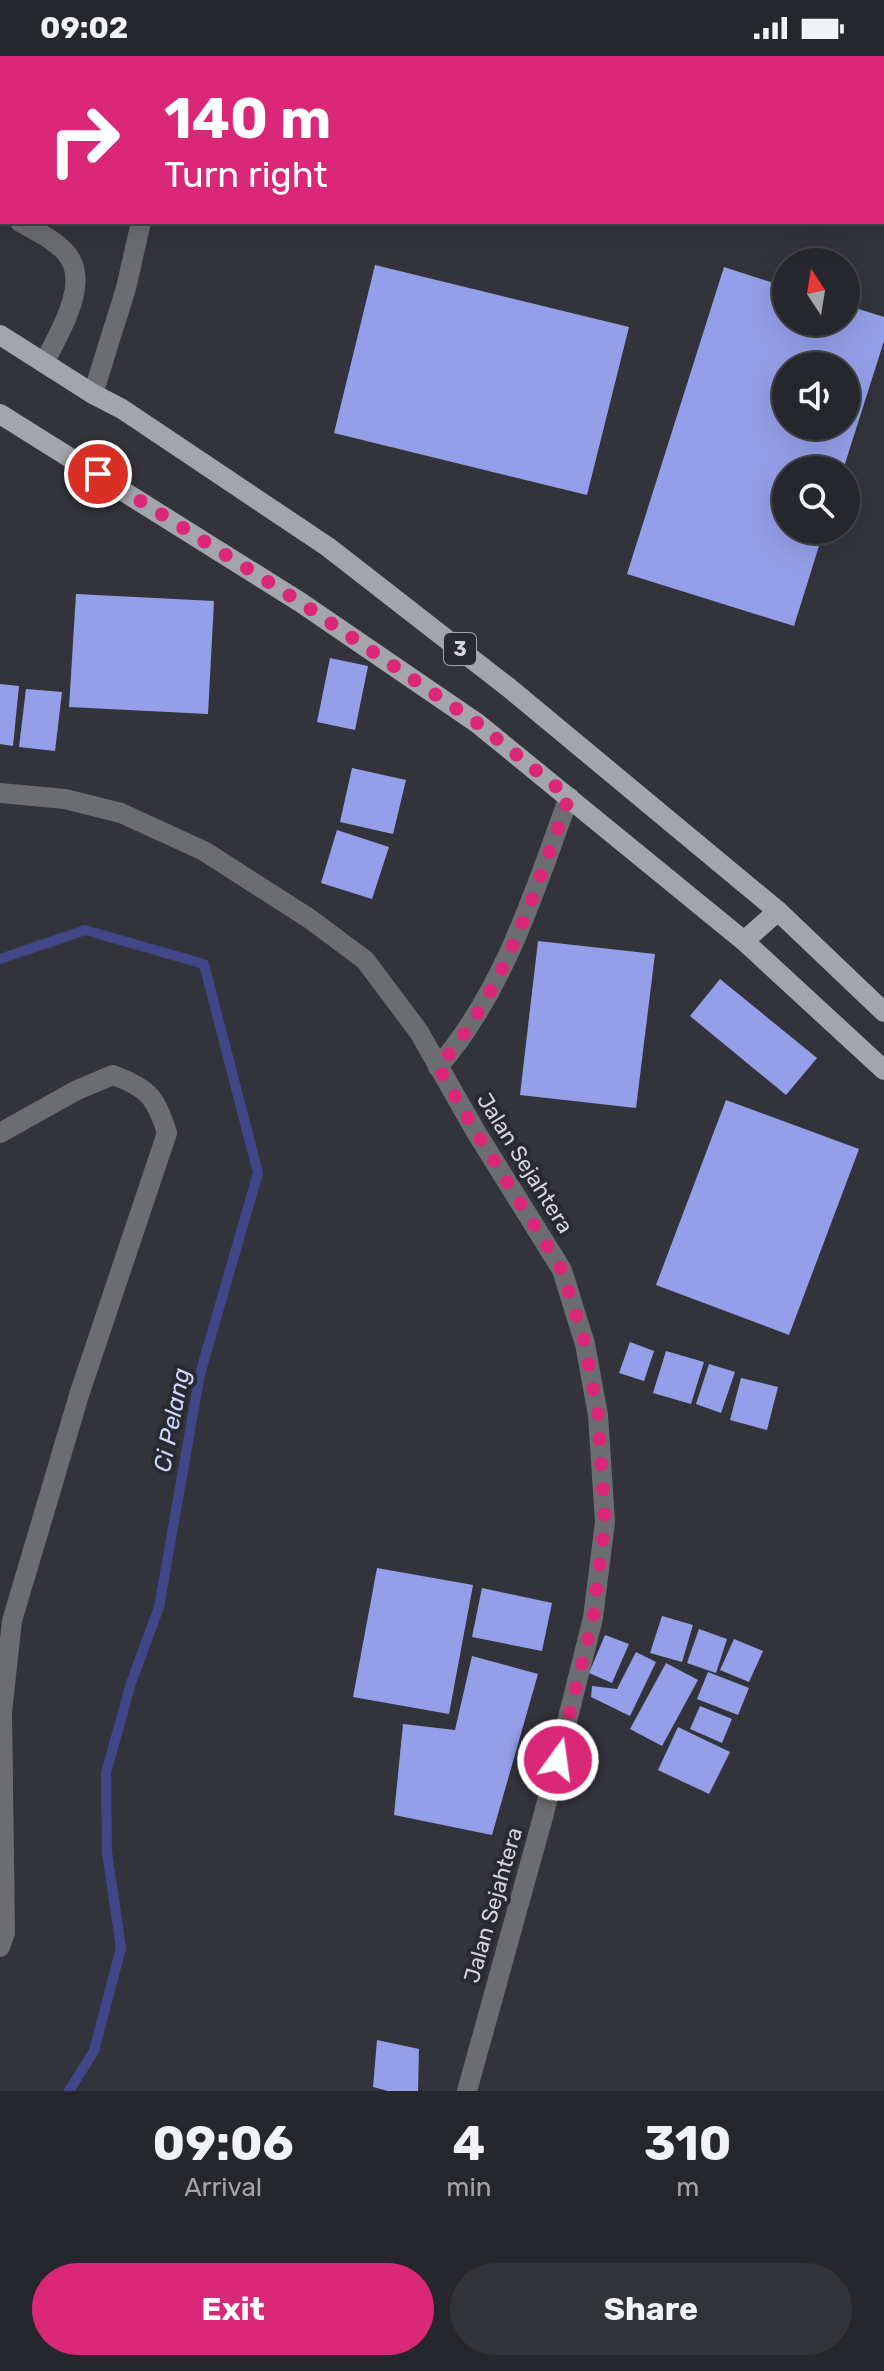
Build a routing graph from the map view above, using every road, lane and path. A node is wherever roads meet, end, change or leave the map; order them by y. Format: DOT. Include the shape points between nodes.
graph roads {
  1 [pos="23,224"];
  2 [pos="141,224"];
  3 [pos="0,335"];
  4 [pos="44,363"];
  5 [pos="93,394"];
  6 [pos="0,414"];
  7 [pos="0,793"];
  8 [pos="569,797"];
  9 [pos="778,911"];
  10 [pos="744,941"];
  11 [pos="884,1012"];
  12 [pos="438,1067"];
  13 [pos="884,1070"];
  14 [pos="0,1133"];
  15 [pos="1,1745"];
  16 [pos="0,1947"];
  17 [pos="467,2091"];
  1 -- 4 [label="street" via="68,255 76,271 71,310"];
  2 -- 5 [label="street"];
  3 -- 4 [label="main road, 3"];
  4 -- 5 [label="main road, 3"];
  5 -- 9 [label="main road, 3" via="328,547 508,687"];
  6 -- 8 [label="main road, 3" via="300,602 477,723"];
  7 -- 12 [label="street, Jalan Sejahtera" via="65,799 121,813 204,851 365,960 419,1032"];
  8 -- 10 [label="main road, 3"];
  8 -- 12 [label="street" via="520,931 463,1038"];
  9 -- 10 [label="main road"];
  9 -- 11 [label="main road, 3"];
  10 -- 13 [label="main road, 3"];
  12 -- 17 [label="street, Jalan Sejahtera" via="562,1270 585,1344 598,1415 605,1522 593,1618"];
  14 -- 15 [label="street" via="113,1075 139,1085 159,1107 167,1133 79,1395 12,1621"];
  15 -- 16 [label="street" via="5,1933"];
}
